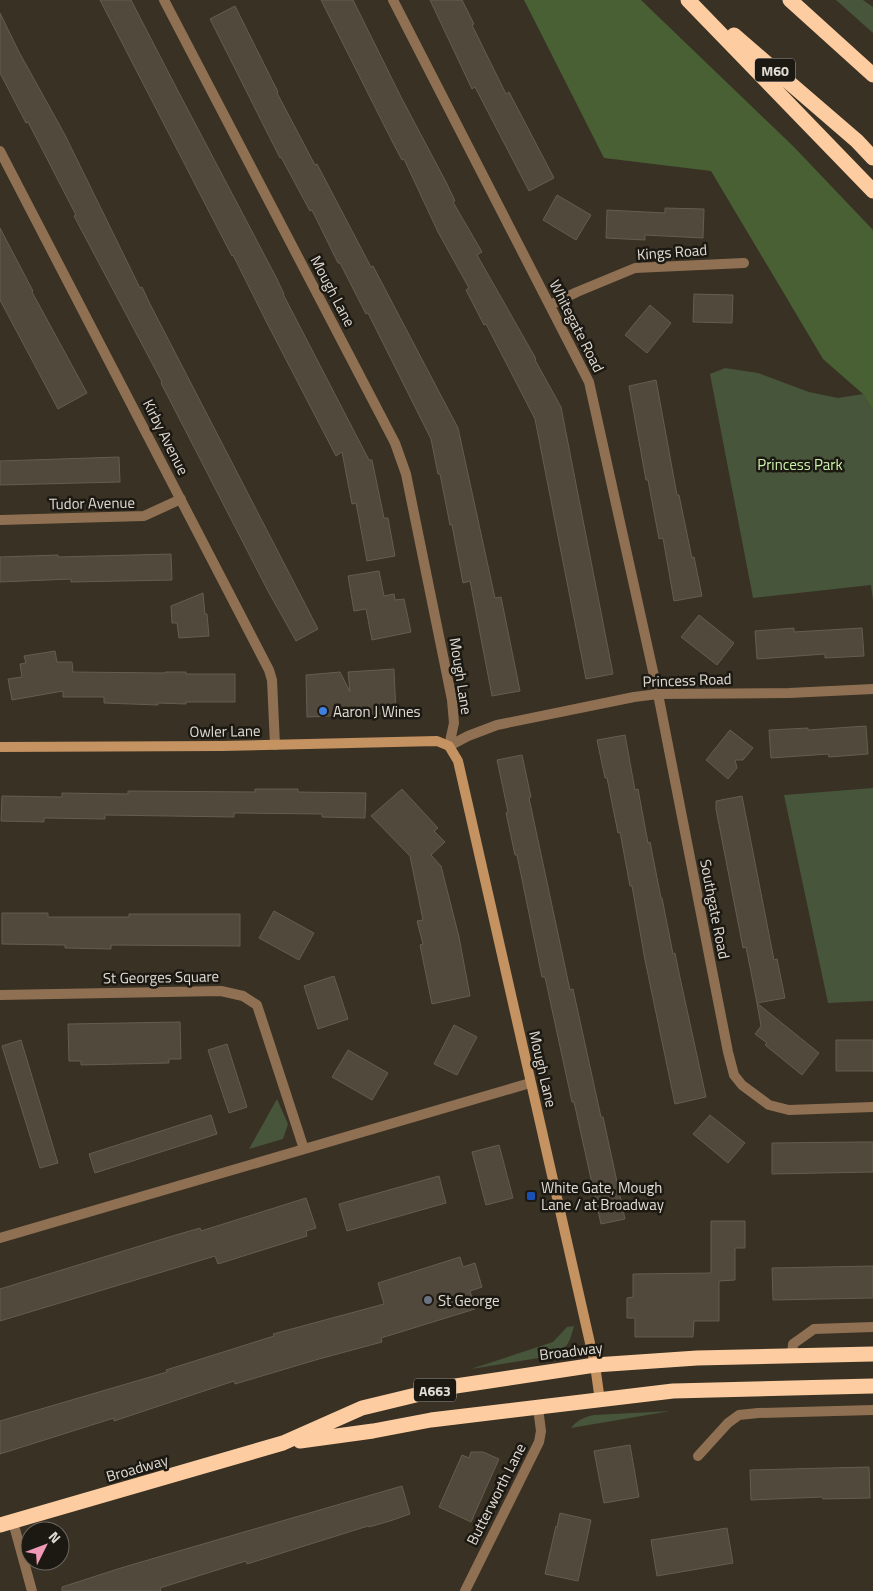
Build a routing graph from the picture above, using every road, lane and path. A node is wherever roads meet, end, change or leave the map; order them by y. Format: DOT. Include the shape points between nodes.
graph roads {
  1 [pos="164,0"];
  2 [pos="393,0"];
  3 [pos="688,0"];
  4 [pos="694,0"];
  5 [pos="790,0"];
  6 [pos="873,75"];
  7 [pos="0,151"];
  8 [pos="873,158"];
  9 [pos="873,190"];
  10 [pos="744,263"];
  11 [pos="550,305"];
  12 [pos="181,499"];
  13 [pos="0,520"];
  14 [pos="873,689"];
  15 [pos="658,694"];
  16 [pos="275,745"];
  17 [pos="449,746"];
  18 [pos="0,747"];
  19 [pos="0,995"];
  20 [pos="530,1083"];
  21 [pos="873,1107"];
  22 [pos="304,1149"];
  23 [pos="0,1238"];
  24 [pos="873,1327"];
  25 [pos="873,1354"];
  26 [pos="792,1355"];
  27 [pos="595,1365"];
  28 [pos="873,1386"];
  29 [pos="600,1401"];
  30 [pos="538,1408"];
  31 [pos="873,1410"];
  32 [pos="284,1443"];
  33 [pos="698,1456"];
  34 [pos="7,1523"];
  35 [pos="32,1591"];
  36 [pos="465,1591"];
  1 -- 17 [label="street, Mough Lane" via="395,444 406,474 452,700 454,723"];
  2 -- 11 [label="street, Whitegate Road"];
  3 -- 9 [label="highway"];
  4 -- 8 [label="highway, M60"];
  5 -- 6 [label="highway"];
  7 -- 12 [label="street, Kirby Avenue"];
  10 -- 11 [label="street, Kings Road" via="635,268"];
  11 -- 15 [label="street, Whitegate Road" via="589,382"];
  12 -- 13 [label="street, Tudor Avenue" via="144,516"];
  12 -- 16 [label="street, Kirby Avenue" via="269,670"];
  14 -- 15 [label="street, Princess Road"];
  15 -- 17 [label="street, Princess Road" via="497,726"];
  15 -- 21 [label="street, Southgate Road" via="734,1075 769,1105 789,1110"];
  16 -- 17 [label="street, Owler Lane" via="437,741"];
  16 -- 18 [label="street, Owler Lane"];
  17 -- 20 [label="street, Mough Lane" via="458,761"];
  19 -- 22 [label="street, St Georges Square" via="221,991 243,996 256,1005"];
  20 -- 22 [label="street"];
  20 -- 27 [label="street, Mough Lane"];
  22 -- 23 [label="street"];
  24 -- 26 [label="street" via="814,1329 793,1344"];
  25 -- 26 [label="highway, Broadway / A663"];
  26 -- 27 [label="highway, Broadway / A663"];
  27 -- 29 [label="street, Mough Lane"];
  27 -- 32 [label="highway, Broadway / A663" via="448,1387 362,1408"];
  28 -- 29 [label="highway, Broadway / A663" via="673,1391"];
  29 -- 30 [label="highway, Broadway / A663"];
  30 -- 32 [label="highway, Broadway / A663" via="431,1420"];
  30 -- 36 [label="street, Butterworth Lane" via="542,1431 540,1442"];
  31 -- 33 [label="street" via="738,1415"];
  32 -- 34 [label="highway, Broadway / A663"];
  34 -- 35 [label="street"];
}
